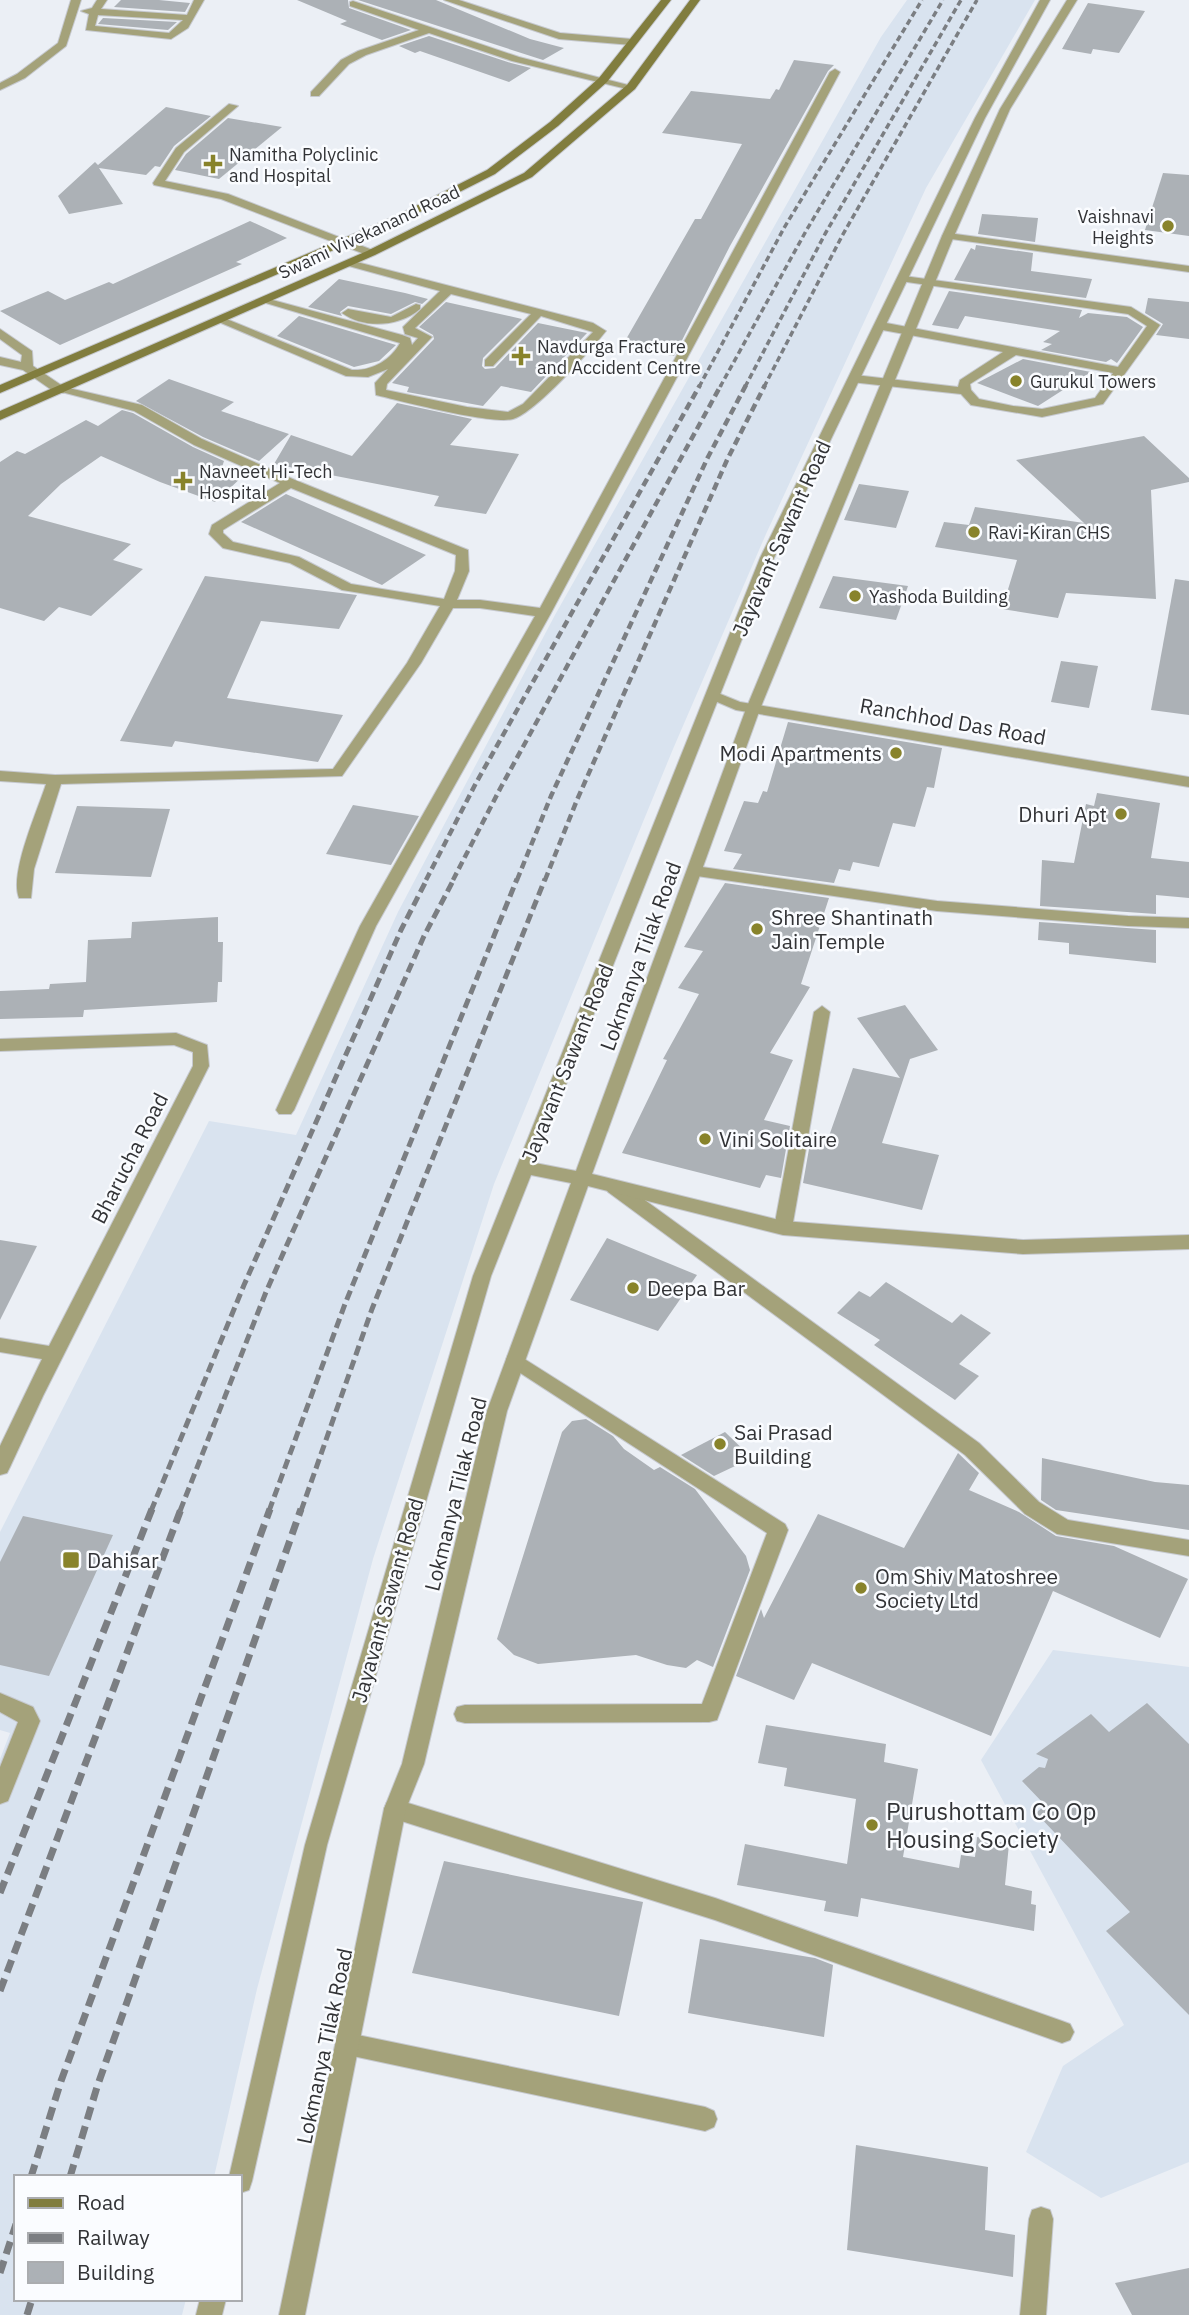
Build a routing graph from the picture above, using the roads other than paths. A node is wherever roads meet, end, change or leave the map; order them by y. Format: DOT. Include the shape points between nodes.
graph roads {
  1 [pos="76,0"];
  2 [pos="102,0"];
  3 [pos="198,0"];
  4 [pos="449,0"];
  5 [pos="666,0"];
  6 [pos="695,0"];
  7 [pos="1045,0"];
  8 [pos="1073,0"];
  9 [pos="352,4"];
  10 [pos="72,11"];
  11 [pos="94,12"];
  12 [pos="189,18"];
  13 [pos="427,30"];
  14 [pos="632,42"];
  15 [pos="835,72"];
  16 [pos="603,80"];
  17 [pos="0,87"];
  18 [pos="631,87"];
  19 [pos="314,94"];
  20 [pos="233,106"];
  21 [pos="948,236"];
  22 [pos="341,241"];
  23 [pos="371,253"];
  24 [pos="343,266"];
  25 [pos="1189,269"];
  26 [pos="904,279"];
  27 [pos="929,282"];
  28 [pos="441,288"];
  29 [pos="269,299"];
  30 [pos="539,312"];
  31 [pos="220,320"];
  32 [pos="881,326"];
  33 [pos="909,330"];
  34 [pos="0,333"];
  35 [pos="1015,350"];
  36 [pos="0,361"];
  37 [pos="489,363"];
  38 [pos="31,370"];
  39 [pos="1121,371"];
  40 [pos="855,379"];
  41 [pos="887,383"];
  42 [pos="0,389"];
  43 [pos="60,390"];
  44 [pos="965,391"];
  45 [pos="0,416"];
  46 [pos="290,483"];
  47 [pos="450,604"];
  48 [pos="544,613"];
  49 [pos="713,695"];
  50 [pos="753,709"];
  51 [pos="0,776"];
  52 [pos="55,780"];
  53 [pos="1189,782"];
  54 [pos="695,871"];
  55 [pos="25,894"];
  56 [pos="1189,923"];
  57 [pos="822,1012"];
  58 [pos="0,1045"];
  59 [pos="285,1110"];
  60 [pos="526,1168"];
  61 [pos="582,1178"];
  62 [pos="614,1187"];
  63 [pos="783,1228"];
  64 [pos="1189,1242"];
  65 [pos="0,1345"];
  66 [pos="54,1354"];
  67 [pos="515,1360"];
  68 [pos="0,1467"];
  69 [pos="1189,1548"];
  70 [pos="0,1702"];
  71 [pos="465,1713"];
  72 [pos="0,1794"];
  73 [pos="395,1809"];
  74 [pos="1062,2032"];
  75 [pos="348,2043"];
  76 [pos="705,2119"];
  77 [pos="241,2175"];
  78 [pos="1041,2219"];
  79 [pos="292,2315"];
  80 [pos="1033,2315"];
  1 -- 10 [label="street"];
  2 -- 11 [label="street"];
  3 -- 12 [label="street"];
  4 -- 14 [label="street" via="559,36"];
  5 -- 14 [label="main road, Swami Vivekanand Road"];
  6 -- 18 [label="main road, Swami Vivekanand Road"];
  7 -- 26 [label="street, Jayavant Sawant Road" via="980,118"];
  8 -- 21 [label="street, Jayavant Sawant Road" via="1005,109"];
  9 -- 13 [label="street"];
  10 -- 11 [label="street"];
  10 -- 17 [label="street" via="63,44"];
  11 -- 12 [label="street"];
  11 -- 12 [label="street" via="89,28 171,36"];
  13 -- 16 [label="street" via="516,59"];
  13 -- 19 [label="street" via="362,52 345,62"];
  14 -- 16 [label="main road, Swami Vivekanand Road"];
  15 -- 48 [label="street"];
  16 -- 18 [label="street"];
  16 -- 22 [label="main road, Swami Vivekanand Road" via="491,172 402,217"];
  18 -- 23 [label="main road, Swami Vivekanand Road" via="528,175"];
  20 -- 22 [label="street" via="180,150 158,183 224,196"];
  21 -- 25 [label="street"];
  21 -- 27 [label="street, Jayavant Sawant Road"];
  22 -- 23 [label="street"];
  22 -- 38 [label="main road, Swami Vivekanand Road"];
  23 -- 24 [label="main road, Swami Vivekanand Road"];
  24 -- 28 [label="street"];
  24 -- 29 [label="main road, Swami Vivekanand Road"];
  26 -- 27 [label="street"];
  26 -- 32 [label="street, Jayavant Sawant Road"];
  27 -- 33 [label="street, Jayavant Sawant Road"];
  27 -- 39 [label="street" via="1142,315 1154,325"];
  28 -- 29 [label="street" via="396,321"];
  28 -- 30 [label="street"];
  28 -- 30 [label="street" via="409,327 426,337 381,383 380,392 494,415 521,412 600,331"];
  29 -- 31 [label="main road, Swami Vivekanand Road"];
  29 -- 31 [label="street" via="398,338 407,346 383,370 360,374"];
  30 -- 37 [label="street"];
  31 -- 43 [label="main road, Swami Vivekanand Road"];
  32 -- 33 [label="street"];
  32 -- 40 [label="street, Jayavant Sawant Road"];
  33 -- 35 [label="street"];
  33 -- 41 [label="street, Jayavant Sawant Road"];
  34 -- 38 [label="street" via="28,354"];
  35 -- 39 [label="street"];
  35 -- 44 [label="street" via="964,383"];
  36 -- 38 [label="street"];
  38 -- 42 [label="main road, Swami Vivekanand Road"];
  38 -- 43 [label="street"];
  39 -- 44 [label="street" via="1099,401 1042,413 975,402"];
  40 -- 41 [label="street"];
  40 -- 49 [label="street, Jayavant Sawant Road" via="767,558"];
  41 -- 44 [label="street"];
  41 -- 50 [label="street, Jayavant Sawant Road"];
  43 -- 45 [label="main road, Swami Vivekanand Road"];
  43 -- 46 [label="street" via="138,408 198,442"];
  46 -- 47 [label="street" via="463,553 464,570"];
  46 -- 47 [label="street" via="217,527 218,539 295,559 347,587"];
  47 -- 48 [label="street"];
  47 -- 52 [label="street" via="337,773"];
  48 -- 59 [label="street" via="368,926"];
  49 -- 50 [label="street, Ranchhod Das Road"];
  49 -- 60 [label="street, Jayavant Sawant Road"];
  50 -- 53 [label="street, Ranchhod Das Road"];
  50 -- 54 [label="street, Lokmanya Tilak Road"];
  51 -- 52 [label="street"];
  52 -- 55 [label="street" via="26,869"];
  54 -- 56 [label="street" via="937,906"];
  54 -- 61 [label="street, Lokmanya Tilak Road"];
  57 -- 63 [label="street"];
  58 -- 66 [label="street, Bharucha Road" via="176,1039 201,1049 201,1066"];
  60 -- 61 [label="street"];
  60 -- 77 [label="street, Jayavant Sawant Road" via="482,1276 316,1845"];
  61 -- 62 [label="street"];
  61 -- 67 [label="street, Lokmanya Tilak Road"];
  62 -- 63 [label="street"];
  62 -- 69 [label="street" via="972,1449 1032,1508 1064,1528"];
  63 -- 64 [label="street" via="1023,1247"];
  65 -- 66 [label="street"];
  66 -- 68 [label="street, Bharucha Road"];
  67 -- 71 [label="street" via="778,1530 709,1713"];
  67 -- 73 [label="street, Lokmanya Tilak Road" via="497,1411 413,1764"];
  70 -- 72 [label="street" via="25,1714 29,1721"];
  73 -- 74 [label="street" via="715,1909"];
  73 -- 75 [label="street, Lokmanya Tilak Road"];
  75 -- 76 [label="street"];
  75 -- 79 [label="street, Lokmanya Tilak Road"];
  78 -- 80 [label="street"];
}
